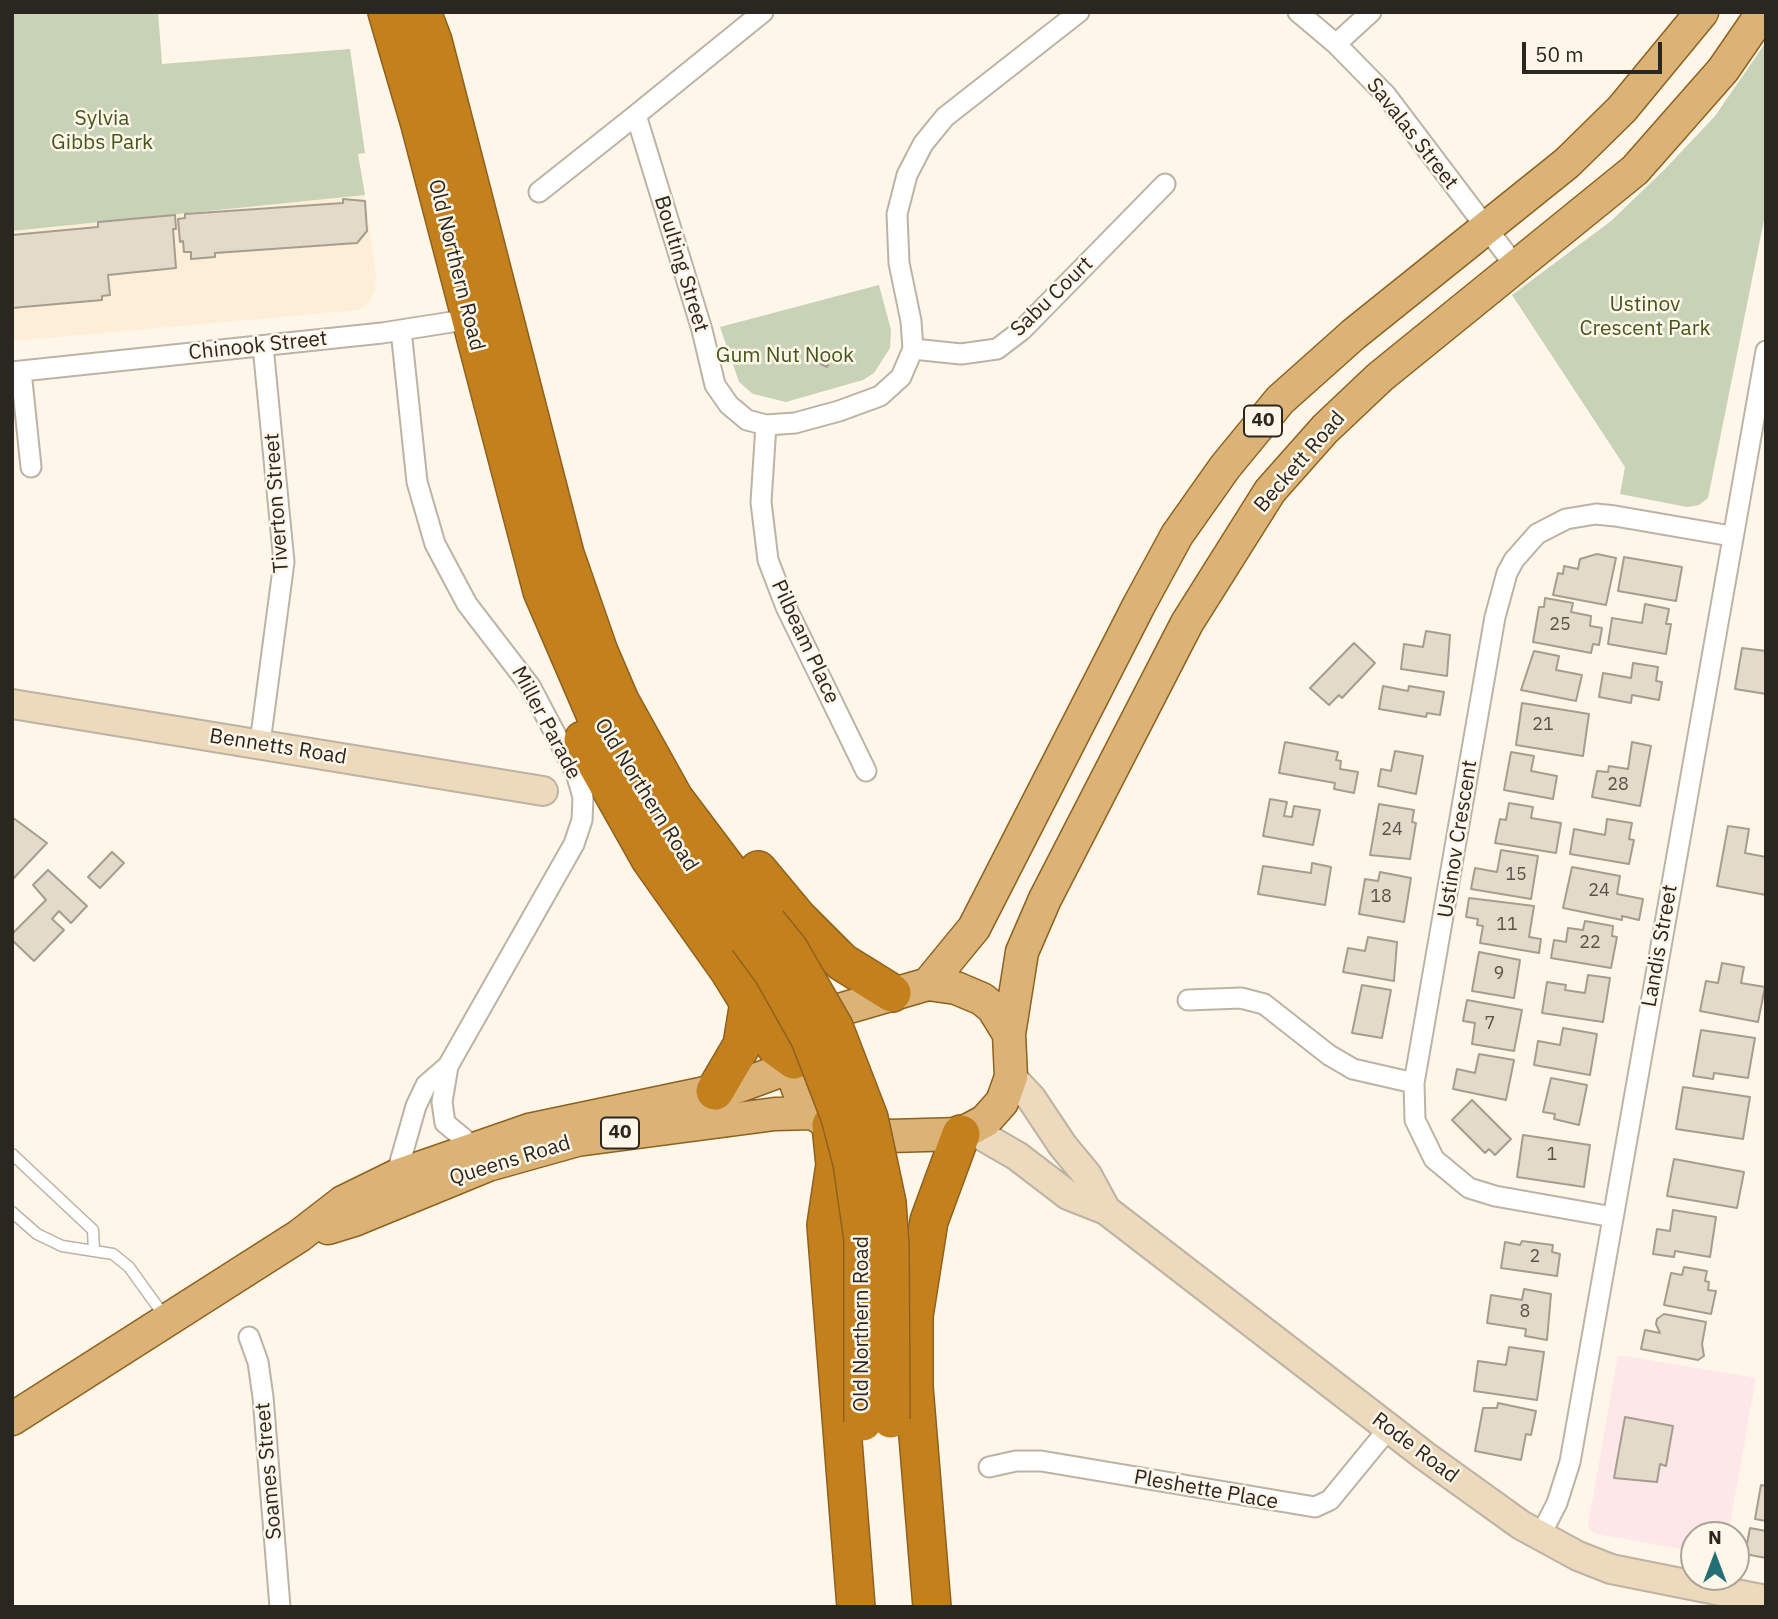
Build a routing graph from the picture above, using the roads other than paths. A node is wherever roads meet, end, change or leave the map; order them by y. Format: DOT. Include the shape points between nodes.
graph roads {
  1 [pos="387,12"];
  2 [pos="422,12"];
  3 [pos="763,12"];
  4 [pos="1079,12"];
  5 [pos="1298,12"];
  6 [pos="1371,12"];
  7 [pos="1702,12"];
  8 [pos="1763,12"];
  9 [pos="1336,44"];
  10 [pos="636,115"];
  11 [pos="1166,184"];
  12 [pos="539,192"];
  13 [pos="1485,227"];
  14 [pos="1516,267"];
  15 [pos="486,316"];
  16 [pos="401,330"];
  17 [pos="263,346"];
  18 [pos="913,349"];
  19 [pos="1766,351"];
  20 [pos="17,372"];
  21 [pos="766,425"];
  22 [pos="534,431"];
  23 [pos="31,467"];
  24 [pos="1731,536"];
  25 [pos="528,543"];
  26 [pos="12,704"];
  27 [pos="260,743"];
  28 [pos="866,771"];
  29 [pos="543,791"];
  30 [pos="758,931"];
  31 [pos="928,984"];
  32 [pos="892,993"];
  33 [pos="1188,1000"];
  34 [pos="749,1002"];
  35 [pos="1009,1034"];
  36 [pos="793,1063"];
  37 [pos="448,1066"];
  38 [pos="1011,1077"];
  39 [pos="1414,1083"];
  40 [pos="715,1091"];
  41 [pos="822,1119"];
  42 [pos="967,1132"];
  43 [pos="474,1147"];
  44 [pos="12,1154"];
  45 [pos="396,1176"];
  46 [pos="1106,1210"];
  47 [pos="12,1212"];
  48 [pos="1613,1217"];
  49 [pos="299,1236"];
  50 [pos="94,1251"];
  51 [pos="166,1319"];
  52 [pos="249,1337"];
  53 [pos="12,1419"];
  54 [pos="877,1421"];
  55 [pos="1389,1428"];
  56 [pos="989,1467"];
  57 [pos="1540,1536"];
  58 [pos="1766,1600"];
  59 [pos="280,1607"];
  60 [pos="856,1607"];
  61 [pos="879,1607"];
  62 [pos="906,1607"];
  63 [pos="932,1607"];
  1 -- 15 [label="highway, Old Northern Road"];
  2 -- 15 [label="highway, Old Northern Road"];
  3 -- 10 [label="street"];
  4 -- 18 [label="street" via="945,117 923,144 907,175 897,214 899,263"];
  5 -- 9 [label="street, Savalas Street"];
  6 -- 9 [label="street"];
  7 -- 13 [label="main road, 40" via="1622,109 1567,163"];
  8 -- 14 [label="main road, Beckett Road / 40" via="1723,70 1635,170"];
  9 -- 13 [label="street, Savalas Street" via="1386,95"];
  10 -- 12 [label="street"];
  10 -- 21 [label="street, Boulting Street" via="715,385 729,405 747,419"];
  11 -- 18 [label="street, Sabu Court" via="1022,330 997,349 961,354"];
  13 -- 14 [label="street, Savalas Street"];
  13 -- 31 [label="main road, 40" via="1280,400 1225,467 1177,536 1139,605 974,928"];
  14 -- 35 [label="main road, Beckett Road / 40" via="1380,376 1325,429 1270,491 1227,555 1187,623 1031,927 1020,962"];
  15 -- 16 [label="street, Chinook Street"];
  15 -- 22 [label="highway, Old Northern Road"];
  15 -- 25 [label="highway, Old Northern Road"];
  16 -- 17 [label="street, Chinook Street"];
  16 -- 37 [label="street, Miller Parade" via="417,482 435,544 467,604 530,686 576,773 583,797 574,844"];
  17 -- 20 [label="street, Chinook Street"];
  17 -- 27 [label="street, Tiverton Street" via="284,562"];
  18 -- 21 [label="street" via="901,377 880,396 795,423"];
  19 -- 24 [label="street, Landis Street"];
  20 -- 23 [label="street"];
  21 -- 28 [label="street, Pilbeam Place" via="761,502 768,560"];
  22 -- 30 [label="highway, Old Northern Road" via="579,601 620,701 674,798"];
  22 -- 32 [label="highway" via="561,465 618,640 691,780 723,827 799,918 842,962"];
  24 -- 39 [label="street, Ustinov Crescent" via="1615,516 1581,515 1550,525 1514,560 1495,617"];
  24 -- 48 [label="street, Landis Street"];
  25 -- 30 [label="highway, Old Northern Road" via="542,591 595,714 673,845"];
  25 -- 34 [label="highway" via="526,587 565,703 584,744 643,848"];
  26 -- 27 [label="main road, Bennetts Road"];
  27 -- 29 [label="main road, Bennetts Road"];
  30 -- 54 [label="highway, Old Northern Road, bridge" via="841,1117 863,1239"];
  31 -- 32 [label="main road"];
  31 -- 35 [label="main road" via="956,988 982,999"];
  32 -- 36 [label="main road" via="822,1017 804,1032"];
  33 -- 39 [label="street" via="1241,998 1264,1004 1346,1066"];
  34 -- 36 [label="highway" via="776,1047"];
  34 -- 40 [label="highway" via="742,1045"];
  35 -- 38 [label="main road, 40"];
  36 -- 40 [label="main road, Queens Road / 40" via="752,1083"];
  36 -- 41 [label="main road" via="797,1088"];
  37 -- 43 [label="street, Miller Parade" via="442,1102 445,1123"];
  37 -- 45 [label="street, Miller Parade" via="426,1085 416,1106"];
  38 -- 42 [label="main road, 40" via="1002,1102"];
  38 -- 46 [label="main road, Rode Road" via="1087,1175"];
  39 -- 48 [label="street, Ustinov Crescent" via="1415,1120 1425,1146 1455,1180 1495,1196"];
  40 -- 43 [label="main road, Queens Road / 40" via="573,1119"];
  41 -- 42 [label="main road, 40" via="848,1131 890,1136"];
  41 -- 49 [label="main road, Queens Road / 40" via="775,1114 577,1140 488,1165 354,1220"];
  41 -- 60 [label="highway" via="835,1165 826,1225"];
  42 -- 46 [label="main road, Rode Road" via="1017,1156 1068,1195"];
  42 -- 63 [label="highway" via="929,1221 914,1316 914,1387"];
  43 -- 45 [label="main road, Queens Road / 40"];
  44 -- 50 [label="lane" via="93,1230"];
  45 -- 49 [label="main road, Queens Road / 40" via="343,1202"];
  46 -- 55 [label="main road, Rode Road"];
  47 -- 50 [label="lane" via="37,1234 62,1246"];
  48 -- 57 [label="street, Landis Street" via="1570,1462"];
  49 -- 51 [label="main road, Queens Road / 40"];
  50 -- 51 [label="lane" via="113,1254 130,1267"];
  51 -- 53 [label="main road, Queens Road / 40"];
  52 -- 59 [label="street, Soames Street" via="263,1397"];
  54 -- 61 [label="highway, Old Northern Road"];
  54 -- 62 [label="highway, Old Northern Road"];
  55 -- 56 [label="street, Pleshette Place" via="1330,1500 1315,1507 1041,1461"];
  55 -- 57 [label="main road, Rode Road"];
  57 -- 58 [label="main road, Rode Road" via="1611,1569"];
}
